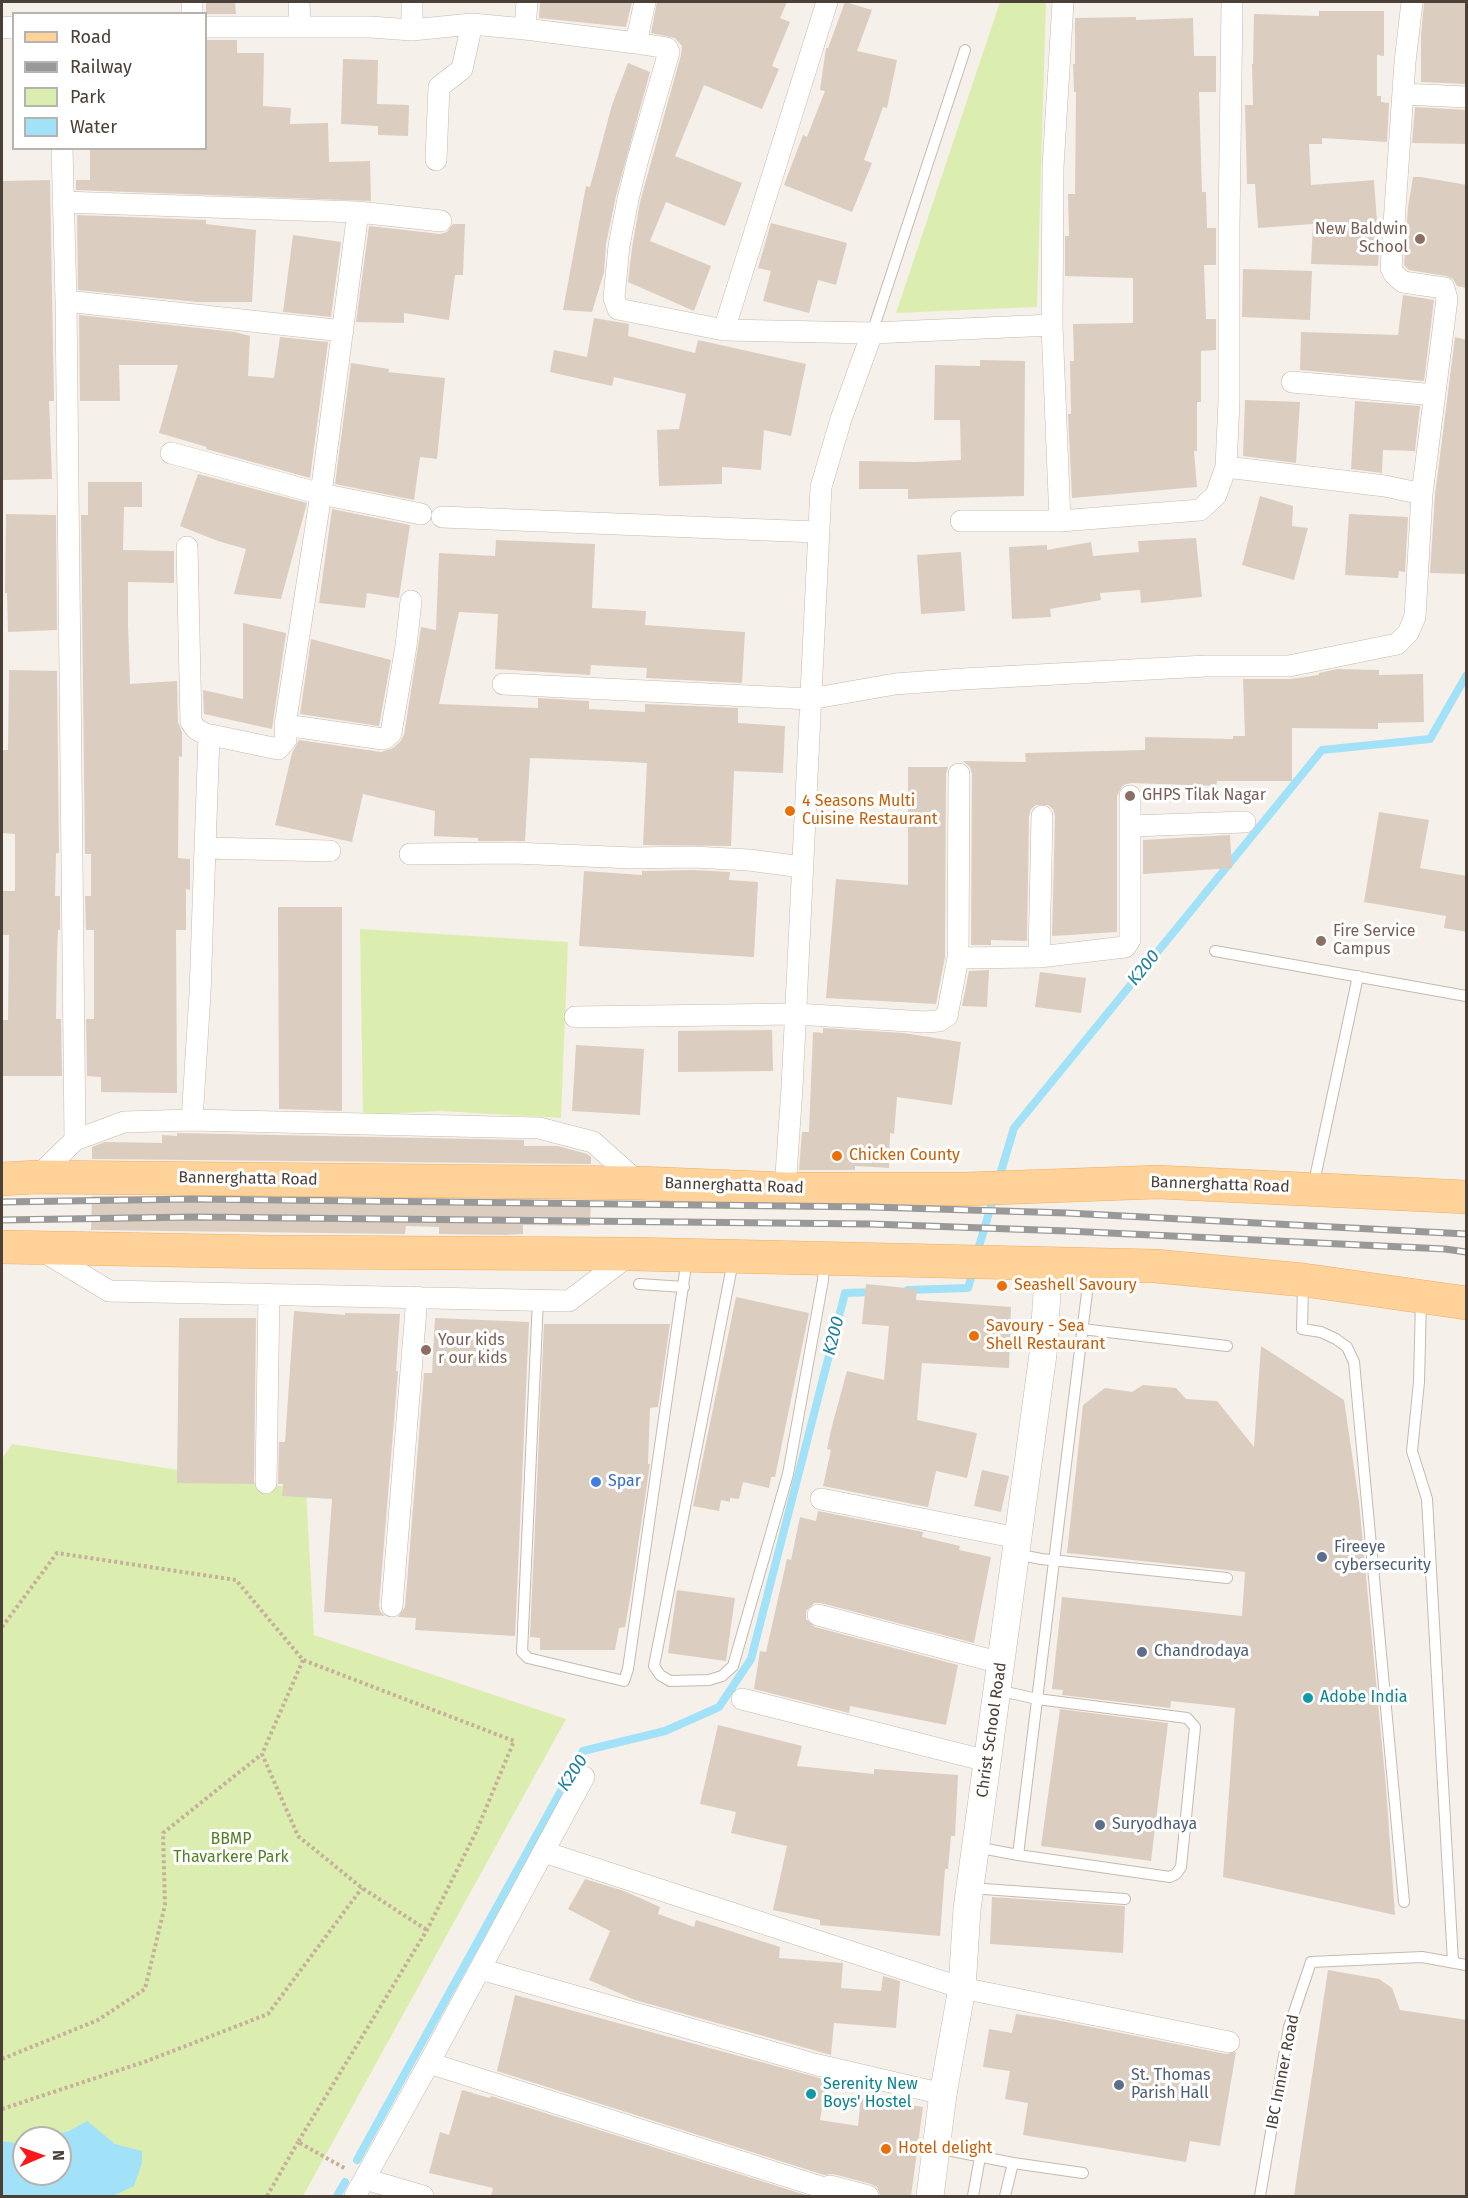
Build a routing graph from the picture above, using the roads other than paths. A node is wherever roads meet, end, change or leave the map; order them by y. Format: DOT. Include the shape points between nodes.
graph roads {
  1 [pos="299,2"];
  2 [pos="412,2"];
  3 [pos="527,2"];
  4 [pos="645,2"];
  5 [pos="827,2"];
  6 [pos="1063,2"];
  7 [pos="1232,2"];
  8 [pos="1412,2"];
  9 [pos="472,24"];
  10 [pos="207,27"];
  11 [pos="300,27"];
  12 [pos="525,29"];
  13 [pos="412,30"];
  14 [pos="636,43"];
  15 [pos="965,50"];
  16 [pos="1403,94"];
  17 [pos="1467,97"];
  18 [pos="62,150"];
  19 [pos="435,160"];
  20 [pos="63,202"];
  21 [pos="358,212"];
  22 [pos="441,221"];
  23 [pos="66,301"];
  24 [pos="1052,325"];
  25 [pos="724,330"];
  26 [pos="343,331"];
  27 [pos="872,333"];
  28 [pos="1292,382"];
  29 [pos="1435,395"];
  30 [pos="171,453"];
  31 [pos="1226,467"];
  32 [pos="321,494"];
  33 [pos="1422,494"];
  34 [pos="421,514"];
  35 [pos="442,517"];
  36 [pos="961,521"];
  37 [pos="1060,521"];
  38 [pos="817,532"];
  39 [pos="187,547"];
  40 [pos="411,601"];
  41 [pos="503,684"];
  42 [pos="810,699"];
  43 [pos="285,725"];
  44 [pos="209,736"];
  45 [pos="959,774"];
  46 [pos="1130,796"];
  47 [pos="1042,816"];
  48 [pos="1245,822"];
  49 [pos="1131,826"];
  50 [pos="205,848"];
  51 [pos="330,851"];
  52 [pos="410,854"];
  53 [pos="802,867"];
  54 [pos="1215,951"];
  55 [pos="1039,957"];
  56 [pos="958,958"];
  57 [pos="1358,976"];
  58 [pos="1467,996"];
  59 [pos="795,1014"];
  60 [pos="575,1017"];
  61 [pos="192,1119"];
  62 [pos="75,1140"];
  63 [pos="37,1177"];
  64 [pos="2,1179"];
  65 [pos="639,1183"];
  66 [pos="1312,1188"];
  67 [pos="785,1189"];
  68 [pos="1467,1197"];
  69 [pos="2,1247"];
  70 [pos="38,1248"];
  71 [pos="734,1256"];
  72 [pos="824,1258"];
  73 [pos="1049,1264"];
  74 [pos="1090,1264"];
  75 [pos="635,1269"];
  76 [pos="686,1271"];
  77 [pos="1304,1280"];
  78 [pos="269,1294"];
  79 [pos="1421,1295"];
  80 [pos="417,1297"];
  81 [pos="538,1300"];
  82 [pos="1467,1303"];
  83 [pos="1082,1329"];
  84 [pos="1227,1346"];
  85 [pos="267,1483"];
  86 [pos="821,1499"];
  87 [pos="1017,1546"];
  88 [pos="1053,1559"];
  89 [pos="1227,1578"];
  90 [pos="392,1606"];
  91 [pos="818,1615"];
  92 [pos="999,1677"];
  93 [pos="742,1699"];
  94 [pos="1037,1699"];
  95 [pos="987,1761"];
  96 [pos="584,1777"];
  97 [pos="976,1847"];
  98 [pos="544,1852"];
  99 [pos="1018,1855"];
  100 [pos="970,1888"];
  101 [pos="1125,1899"];
  102 [pos="1404,1902"];
  103 [pos="1453,1962"];
  104 [pos="1467,1965"];
  105 [pos="480,1969"];
  106 [pos="962,1988"];
  107 [pos="1229,2043"];
  108 [pos="429,2063"];
  109 [pos="943,2094"];
  110 [pos="936,2148"];
  111 [pos="980,2157"];
  112 [pos="1012,2163"];
  113 [pos="1083,2174"];
  114 [pos="360,2188"];
  115 [pos="423,2196"];
  116 [pos="868,2196"];
  117 [pos="930,2196"];
  118 [pos="973,2196"];
  119 [pos="1005,2196"];
  120 [pos="1260,2196"];
  1 -- 11 [label="street"];
  2 -- 13 [label="street"];
  3 -- 12 [label="street"];
  4 -- 14 [label="street"];
  5 -- 25 [label="street"];
  6 -- 24 [label="street" via="1053,167"];
  7 -- 31 [label="street"];
  8 -- 16 [label="street"];
  9 -- 12 [label="street"];
  9 -- 13 [label="street"];
  9 -- 19 [label="street" via="462,69 439,87"];
  10 -- 11 [label="street"];
  11 -- 13 [label="street"];
  12 -- 14 [label="street"];
  14 -- 25 [label="street" via="669,51 628,199 619,246 615,304 618,309"];
  15 -- 27 [label="lane"];
  16 -- 17 [label="street"];
  16 -- 29 [label="street" via="1391,268 1403,282 1444,288 1446,292"];
  18 -- 20 [label="street"];
  20 -- 21 [label="street"];
  20 -- 23 [label="street"];
  21 -- 22 [label="street"];
  21 -- 26 [label="street"];
  23 -- 26 [label="street"];
  23 -- 62 [label="street"];
  24 -- 27 [label="street"];
  24 -- 37 [label="street"];
  25 -- 27 [label="street"];
  26 -- 32 [label="street"];
  27 -- 38 [label="street" via="820,488"];
  28 -- 29 [label="street"];
  29 -- 33 [label="street"];
  30 -- 32 [label="street"];
  31 -- 33 [label="street"];
  31 -- 37 [label="street" via="1216,495 1200,510"];
  32 -- 34 [label="street"];
  32 -- 43 [label="street"];
  33 -- 42 [label="street" via="1415,617 1408,633 1397,644 1289,666 1206,666 963,679 895,684"];
  35 -- 38 [label="street"];
  36 -- 37 [label="street"];
  38 -- 42 [label="street"];
  39 -- 44 [label="street" via="191,722"];
  40 -- 43 [label="street" via="391,733 387,737"];
  41 -- 42 [label="street"];
  42 -- 53 [label="street"];
  43 -- 44 [label="street" via="286,740 278,749"];
  44 -- 50 [label="street"];
  45 -- 56 [label="street"];
  46 -- 49 [label="street"];
  47 -- 55 [label="street"];
  48 -- 49 [label="street"];
  49 -- 55 [label="street" via="1130,940 1125,947"];
  50 -- 51 [label="street"];
  50 -- 61 [label="street"];
  52 -- 53 [label="street" via="693,857"];
  53 -- 59 [label="street"];
  54 -- 57 [label="lane"];
  55 -- 56 [label="street"];
  56 -- 59 [label="street" via="947,1016 939,1021"];
  57 -- 58 [label="lane"];
  57 -- 66 [label="lane"];
  59 -- 60 [label="street"];
  59 -- 67 [label="street"];
  61 -- 62 [label="street" via="124,1122"];
  61 -- 65 [label="street" via="539,1128 593,1142"];
  62 -- 63 [label="street"];
  63 -- 64 [label="main road, Bannerghatta Road"];
  63 -- 65 [label="main road, Bannerghatta Road"];
  65 -- 67 [label="main road, Bannerghatta Road"];
  66 -- 67 [label="main road, Bannerghatta Road" via="1158,1182 966,1189"];
  66 -- 68 [label="main road, Bannerghatta Road"];
  69 -- 70 [label="main road"];
  70 -- 75 [label="main road" via="541,1253"];
  70 -- 78 [label="street" via="109,1291"];
  71 -- 72 [label="main road"];
  71 -- 72 [label="lane" via="654,1666 670,1681 709,1680 722,1676 733,1666 788,1474"];
  71 -- 76 [label="main road"];
  72 -- 73 [label="main road"];
  73 -- 74 [label="main road"];
  73 -- 87 [label="street, Christ School Road" via="1043,1354"];
  74 -- 77 [label="main road"];
  74 -- 83 [label="lane"];
  75 -- 76 [label="main road"];
  75 -- 81 [label="street" via="569,1301"];
  76 -- 81 [label="lane" via="624,1681 528,1658 522,1652"];
  77 -- 79 [label="main road"];
  77 -- 102 [label="lane" via="1302,1329 1336,1339 1347,1347 1354,1362"];
  78 -- 80 [label="street"];
  78 -- 85 [label="street"];
  79 -- 82 [label="main road"];
  79 -- 103 [label="lane" via="1419,1382 1412,1451 1427,1499"];
  80 -- 81 [label="street"];
  80 -- 90 [label="street"];
  83 -- 84 [label="lane"];
  83 -- 88 [label="lane"];
  86 -- 87 [label="street"];
  87 -- 88 [label="lane"];
  87 -- 92 [label="street, Christ School Road"];
  88 -- 89 [label="lane"];
  88 -- 94 [label="lane"];
  91 -- 92 [label="street"];
  92 -- 94 [label="lane"];
  92 -- 95 [label="street, Christ School Road"];
  93 -- 95 [label="street"];
  94 -- 99 [label="lane"];
  94 -- 99 [label="lane" via="1191,1721 1195,1727 1181,1867 1170,1877"];
  95 -- 97 [label="street, Christ School Road"];
  96 -- 98 [label="street"];
  97 -- 99 [label="lane"];
  97 -- 100 [label="street, Christ School Road"];
  98 -- 105 [label="street"];
  98 -- 106 [label="street"];
  100 -- 101 [label="lane"];
  100 -- 106 [label="street, Christ School Road"];
  103 -- 104 [label="lane, IBC Innner Road"];
  103 -- 120 [label="lane, IBC Innner Road" via="1422,1957 1311,1962 1289,2027"];
  105 -- 108 [label="street"];
  105 -- 109 [label="street" via="814,2064"];
  106 -- 107 [label="street"];
  106 -- 109 [label="street, Christ School Road"];
  108 -- 114 [label="street"];
  108 -- 116 [label="street" via="824,2188 830,2186"];
  109 -- 110 [label="street, Christ School Road"];
  110 -- 111 [label="lane"];
  110 -- 117 [label="street, Christ School Road"];
  111 -- 112 [label="lane"];
  111 -- 118 [label="lane"];
  112 -- 113 [label="lane"];
  112 -- 119 [label="lane"];
  114 -- 115 [label="street"];
}
